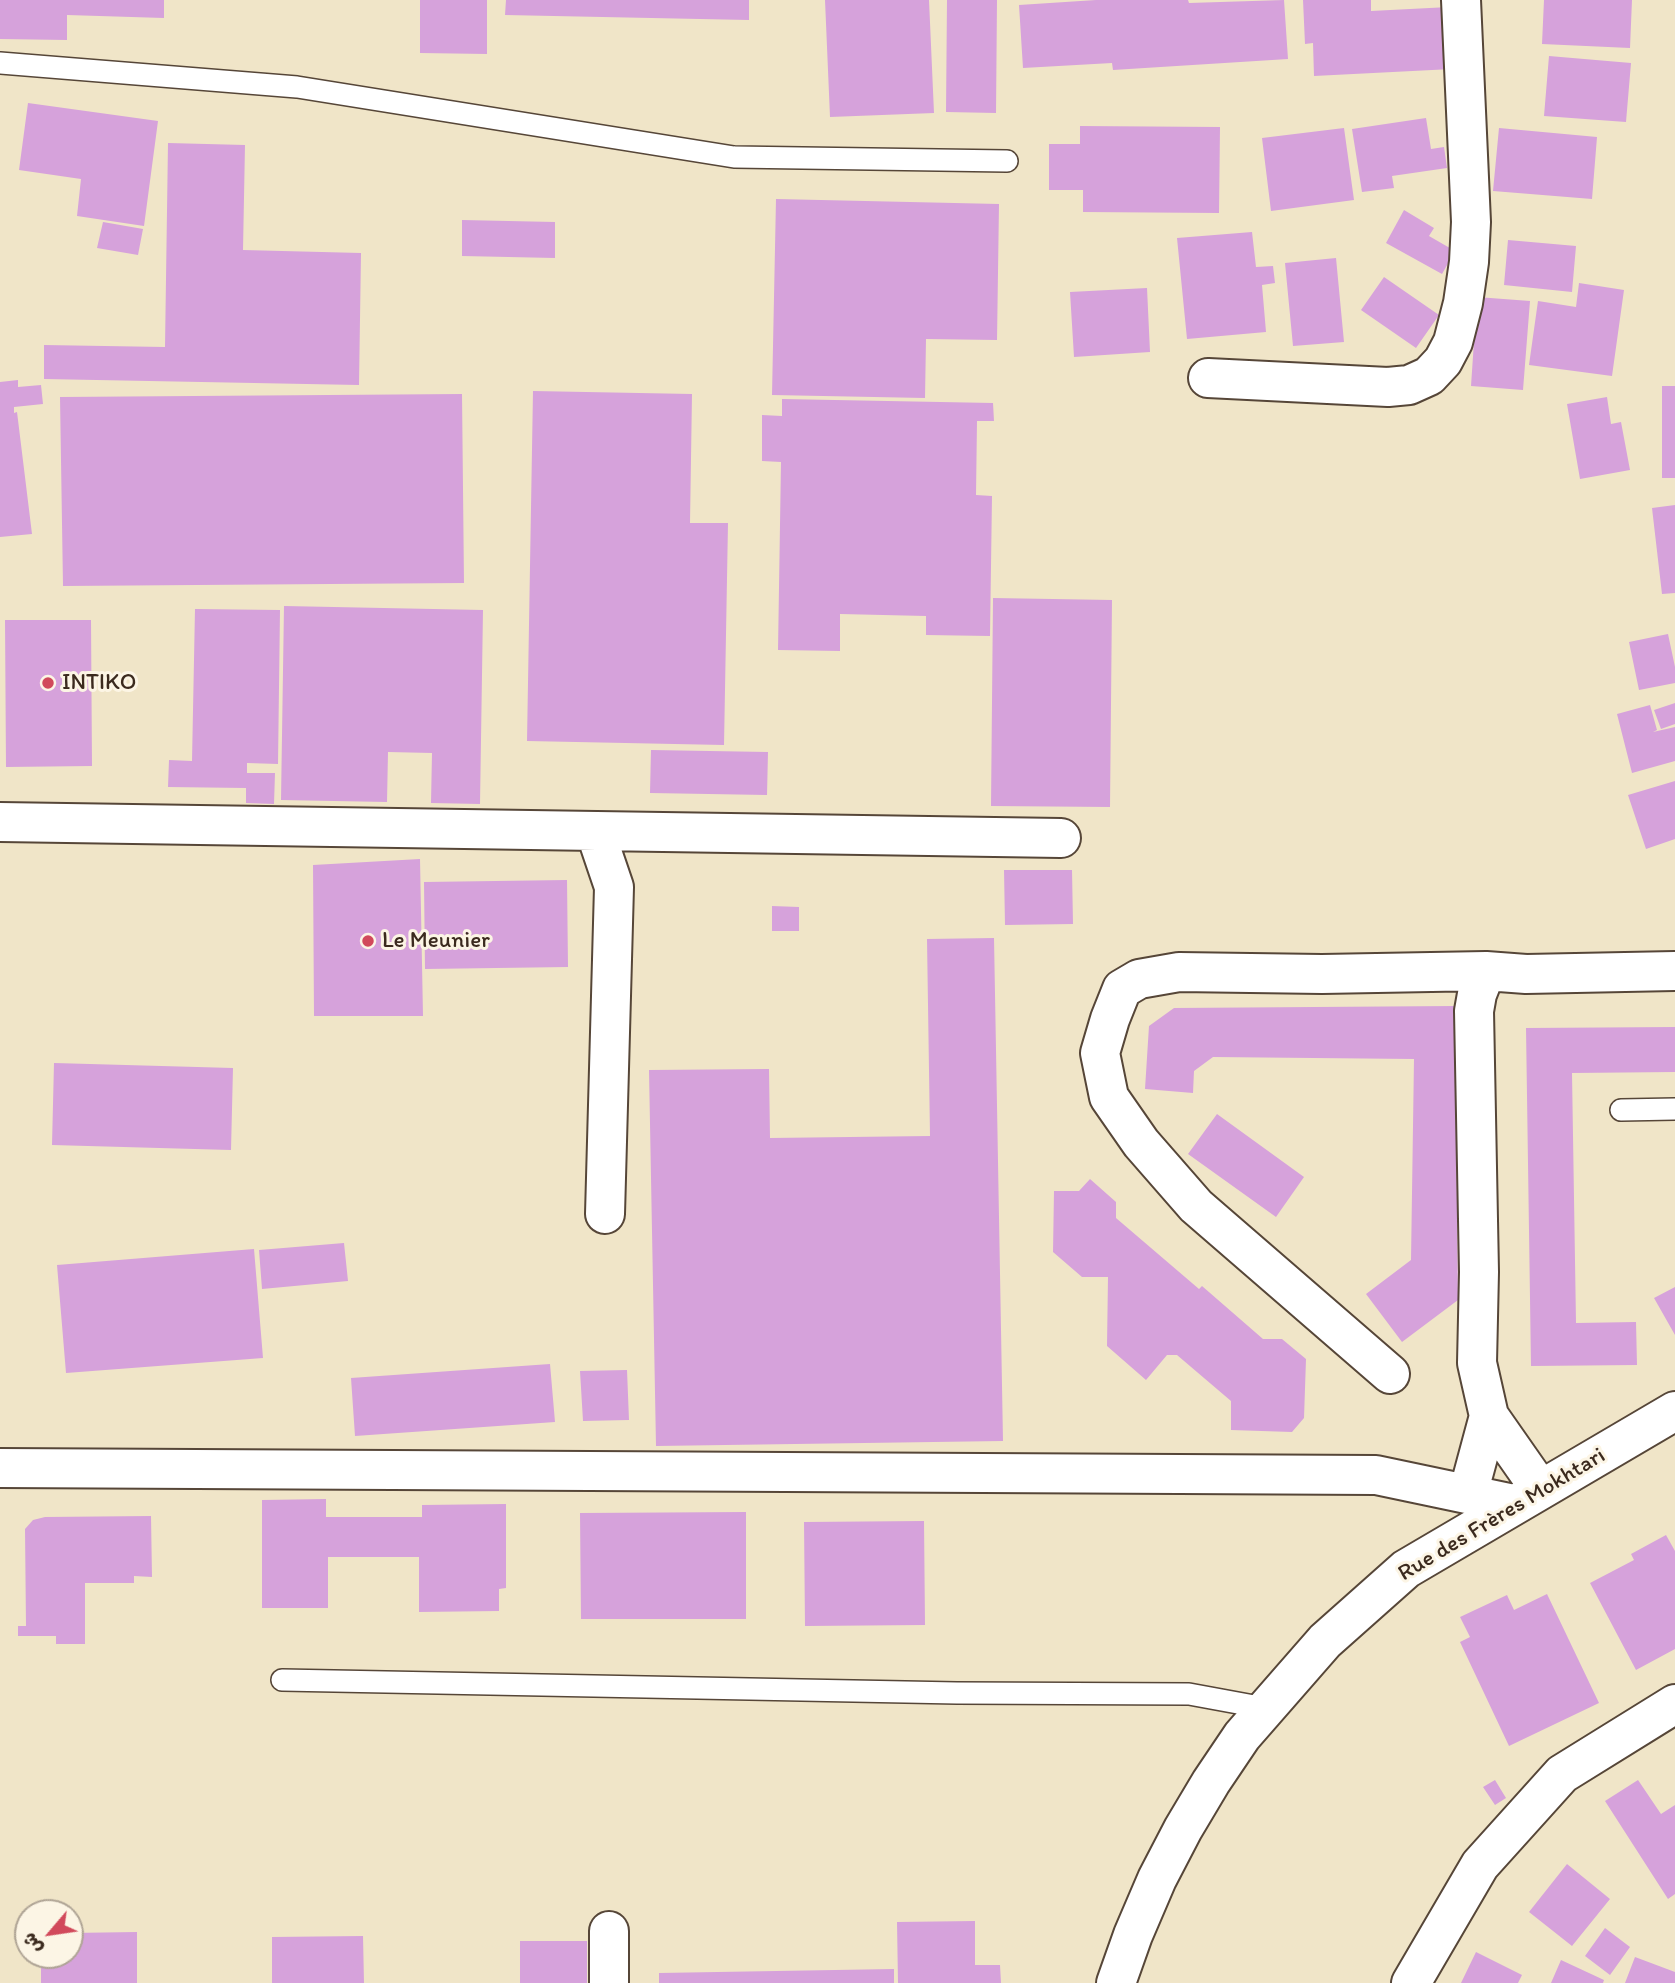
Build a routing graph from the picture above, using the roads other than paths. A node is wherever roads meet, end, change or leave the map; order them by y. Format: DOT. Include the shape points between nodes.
graph roads {
  1 [pos="1461,0"];
  2 [pos="0,62"];
  3 [pos="1007,161"];
  4 [pos="1208,378"];
  5 [pos="0,822"];
  6 [pos="595,831"];
  7 [pos="1061,838"];
  8 [pos="1486,971"];
  9 [pos="1675,971"];
  10 [pos="1675,1109"];
  11 [pos="1621,1110"];
  12 [pos="605,1214"];
  13 [pos="1390,1374"];
  14 [pos="1675,1411"];
  15 [pos="1489,1416"];
  16 [pos="0,1468"];
  17 [pos="1468,1494"];
  18 [pos="1527,1497"];
  19 [pos="282,1680"];
  20 [pos="1675,1704"];
  21 [pos="1265,1708"];
  22 [pos="609,1931"];
  23 [pos="609,1983"];
  24 [pos="1116,1983"];
  25 [pos="1411,1983"];
  1 -- 4 [label="street" via="1471,222 1463,303 1443,361 1429,376 1409,385 1388,387"];
  2 -- 3 [label="lane" via="297,87 734,157"];
  5 -- 6 [label="street"];
  6 -- 7 [label="street"];
  6 -- 12 [label="street" via="614,887"];
  8 -- 9 [label="street"];
  8 -- 13 [label="street" via="1179,972 1139,979 1122,989 1100,1053 1109,1097 1141,1143 1196,1206"];
  8 -- 15 [label="street" via="1476,1003 1474,1034 1477,1363"];
  10 -- 11 [label="lane"];
  14 -- 18 [label="street, Rue des Frères Mokhtari"];
  15 -- 17 [label="street"];
  15 -- 18 [label="street"];
  16 -- 17 [label="street" via="1376,1475"];
  17 -- 18 [label="street"];
  18 -- 21 [label="street, Rue des Frères Mokhtari" via="1406,1569 1325,1641"];
  19 -- 21 [label="lane" via="1189,1694"];
  20 -- 25 [label="street" via="1562,1774 1480,1866"];
  21 -- 24 [label="street, Rue des Frères Mokhtari" via="1183,1829"];
  22 -- 23 [label="street"];
}
